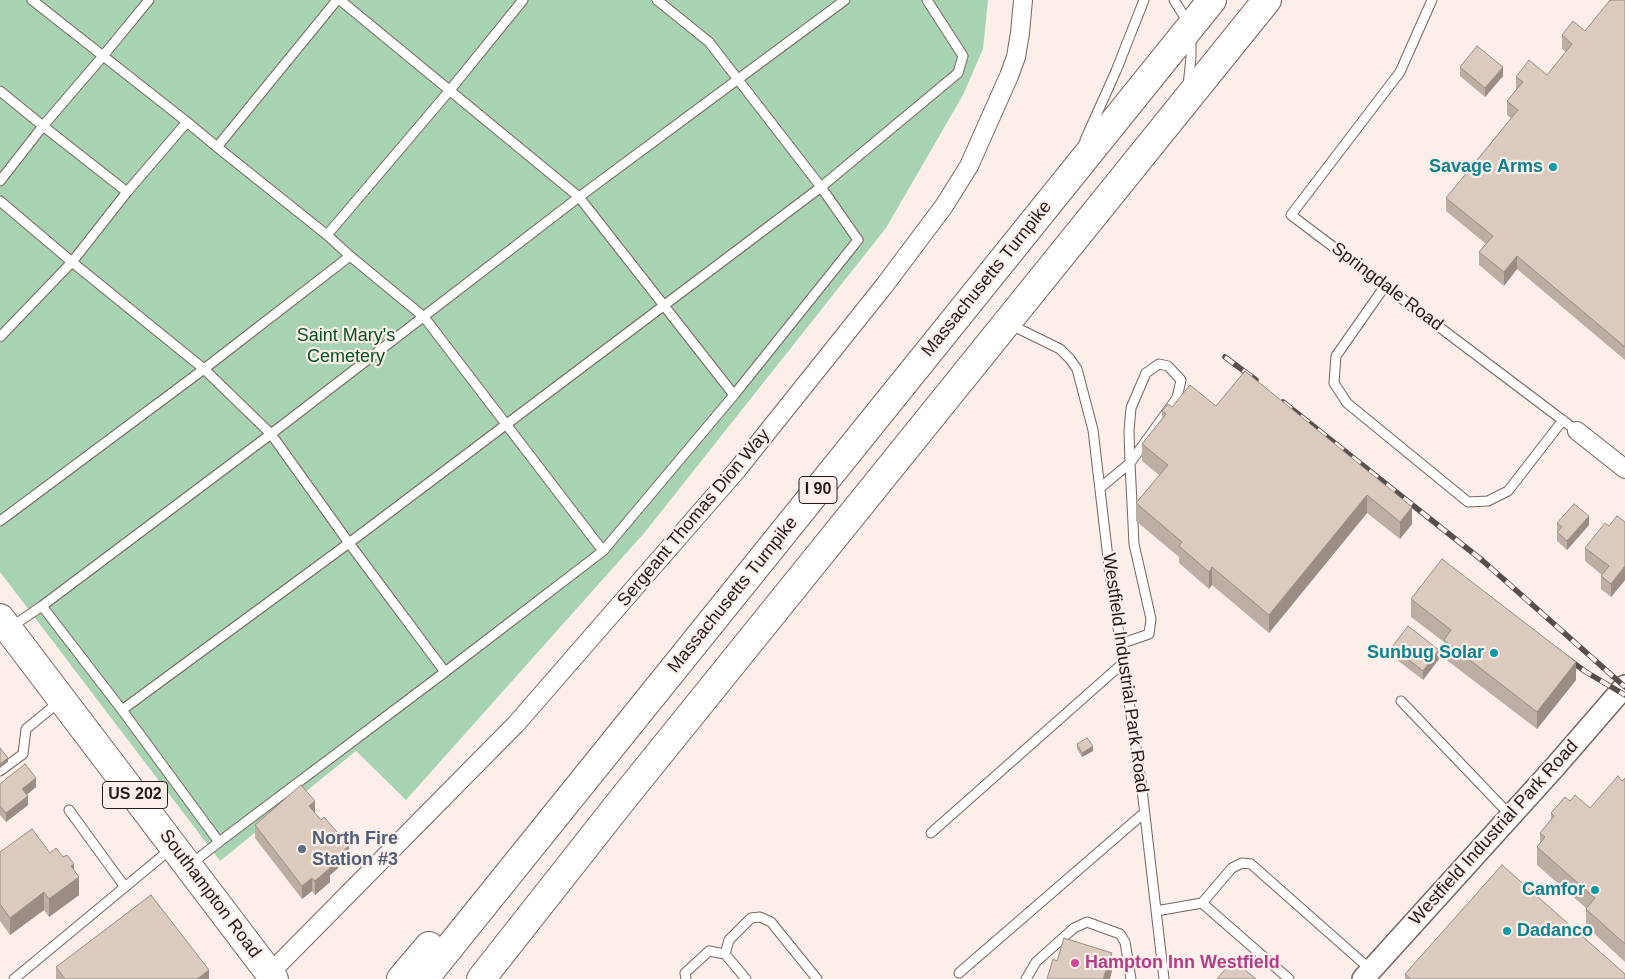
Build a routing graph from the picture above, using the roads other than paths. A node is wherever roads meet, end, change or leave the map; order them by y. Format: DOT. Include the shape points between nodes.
graph roads {
  1 [pos="32,0"];
  2 [pos="149,0"];
  3 [pos="338,0"];
  4 [pos="523,0"];
  5 [pos="656,0"];
  6 [pos="845,0"];
  7 [pos="927,0"];
  8 [pos="1024,0"];
  9 [pos="1144,0"];
  10 [pos="1174,0"];
  11 [pos="1212,0"];
  12 [pos="1267,0"];
  13 [pos="1432,0"];
  14 [pos="1191,26"];
  15 [pos="104,56"];
  16 [pos="739,78"];
  17 [pos="450,90"];
  18 [pos="0,91"];
  19 [pos="1187,98"];
  20 [pos="187,122"];
  21 [pos="43,126"];
  22 [pos="217,147"];
  23 [pos="0,181"];
  24 [pos="821,186"];
  25 [pos="1062,187"];
  26 [pos="127,192"];
  27 [pos="579,197"];
  28 [pos="0,201"];
  29 [pos="327,235"];
  30 [pos="350,256"];
  31 [pos="72,262"];
  32 [pos="1386,286"];
  33 [pos="664,305"];
  34 [pos="424,317"];
  35 [pos="1006,322"];
  36 [pos="0,337"];
  37 [pos="204,369"];
  38 [pos="734,395"];
  39 [pos="1563,420"];
  40 [pos="505,425"];
  41 [pos="1577,431"];
  42 [pos="271,434"];
  43 [pos="1130,462"];
  44 [pos="1625,469"];
  45 [pos="1100,488"];
  46 [pos="0,521"];
  47 [pos="349,543"];
  48 [pos="603,551"];
  49 [pos="42,606"];
  50 [pos="3,627"];
  51 [pos="1120,644"];
  52 [pos="1123,663"];
  53 [pos="445,672"];
  54 [pos="1625,686"];
  55 [pos="62,699"];
  56 [pos="1401,700"];
  57 [pos="122,710"];
  58 [pos="632,720"];
  59 [pos="0,772"];
  60 [pos="69,810"];
  61 [pos="1144,813"];
  62 [pos="1510,815"];
  63 [pos="931,833"];
  64 [pos="219,842"];
  65 [pos="182,856"];
  66 [pos="125,887"];
  67 [pos="1202,903"];
  68 [pos="1156,911"];
  69 [pos="725,954"];
  70 [pos="959,973"];
  71 [pos="1367,975"];
  72 [pos="272,976"];
  73 [pos="15,979"];
  74 [pos="401,979"];
  75 [pos="424,979"];
  76 [pos="481,979"];
  77 [pos="686,979"];
  78 [pos="746,979"];
  79 [pos="817,979"];
  80 [pos="1026,979"];
  81 [pos="1131,979"];
  82 [pos="1164,979"];
  83 [pos="1290,979"];
  1 -- 15 [label="lane"];
  2 -- 15 [label="lane"];
  3 -- 17 [label="lane"];
  3 -- 22 [label="lane"];
  4 -- 17 [label="lane"];
  5 -- 16 [label="lane" via="709,42"];
  6 -- 16 [label="lane"];
  7 -- 24 [label="lane" via="963,56 958,73"];
  8 -- 72 [label="street, Sergeant Thomas Dion Way" via="1010,76 969,166 944,206 884,286 737,470 516,724"];
  9 -- 25 [label="lane" via="1113,79"];
  10 -- 14 [label="lane"];
  11 -- 14 [label="main road, Massachusetts Turnpike / I 90"];
  12 -- 19 [label="main road, I 90"];
  13 -- 32 [label="lane, Springdale Road" via="1400,72 1292,215"];
  14 -- 19 [label="lane"];
  14 -- 25 [label="main road, Massachusetts Turnpike / I 90"];
  15 -- 20 [label="lane"];
  15 -- 21 [label="lane"];
  16 -- 24 [label="lane"];
  16 -- 27 [label="lane"];
  17 -- 27 [label="lane"];
  17 -- 29 [label="lane"];
  18 -- 21 [label="lane"];
  19 -- 35 [label="main road, I 90"];
  20 -- 22 [label="lane"];
  20 -- 26 [label="lane"];
  21 -- 23 [label="lane"];
  21 -- 26 [label="lane"];
  22 -- 29 [label="lane"];
  24 -- 33 [label="lane"];
  24 -- 38 [label="lane" via="858,240"];
  25 -- 58 [label="main road, Massachusetts Turnpike / I 90"];
  26 -- 31 [label="lane"];
  27 -- 33 [label="lane"];
  27 -- 34 [label="lane"];
  28 -- 31 [label="lane"];
  29 -- 30 [label="lane"];
  30 -- 34 [label="lane"];
  30 -- 37 [label="lane"];
  31 -- 36 [label="lane"];
  31 -- 37 [label="lane"];
  32 -- 39 [label="lane, Springdale Road"];
  32 -- 39 [label="lane" via="1336,356 1334,383 1346,402 1468,502 1488,501 1508,490"];
  33 -- 38 [label="lane"];
  33 -- 40 [label="lane"];
  34 -- 40 [label="lane"];
  34 -- 42 [label="lane"];
  35 -- 45 [label="lane, Westfield Industrial Park Road" via="1060,348 1077,369 1094,430"];
  35 -- 76 [label="main road, I 90"];
  37 -- 42 [label="lane"];
  37 -- 46 [label="lane"];
  38 -- 48 [label="lane"];
  39 -- 41 [label="lane, Springdale Road"];
  40 -- 47 [label="lane"];
  40 -- 48 [label="lane"];
  41 -- 44 [label="street, Springdale Road"];
  42 -- 47 [label="lane"];
  42 -- 49 [label="lane"];
  43 -- 43 [label="lane" via="1132,408 1146,373 1159,364 1168,366 1181,380 1177,398"];
  43 -- 45 [label="lane"];
  43 -- 51 [label="lane" via="1134,544 1151,619 1149,634"];
  45 -- 51 [label="lane, Westfield Industrial Park Road"];
  47 -- 53 [label="lane"];
  47 -- 57 [label="lane"];
  48 -- 53 [label="lane"];
  49 -- 50 [label="lane"];
  49 -- 57 [label="lane"];
  50 -- 55 [label="main road, Southampton Road / US 202"];
  51 -- 52 [label="lane, Westfield Industrial Park Road"];
  52 -- 61 [label="lane, Westfield Industrial Park Road"];
  52 -- 63 [label="lane"];
  53 -- 64 [label="lane"];
  54 -- 62 [label="street, Westfield Industrial Park Road"];
  55 -- 59 [label="lane" via="26,729 23,754"];
  55 -- 65 [label="main road, Southampton Road / US 202"];
  56 -- 62 [label="lane"];
  57 -- 64 [label="lane"];
  58 -- 74 [label="main road" via="508,851"];
  58 -- 75 [label="main road, Massachusetts Turnpike / I 90"];
  60 -- 66 [label="lane"];
  61 -- 68 [label="lane, Westfield Industrial Park Road"];
  61 -- 70 [label="lane"];
  62 -- 71 [label="street, Westfield Industrial Park Road"];
  64 -- 65 [label="lane"];
  65 -- 66 [label="lane"];
  65 -- 72 [label="main road, Southampton Road / US 202"];
  66 -- 73 [label="lane"];
  67 -- 68 [label="lane"];
  67 -- 71 [label="lane" via="1232,868 1242,863 1251,864"];
  67 -- 83 [label="lane"];
  68 -- 82 [label="lane, Westfield Industrial Park Road"];
  69 -- 77 [label="lane" via="709,951 685,973"];
  69 -- 78 [label="lane"];
  69 -- 79 [label="lane" via="729,940 751,918 760,917 771,922"];
  80 -- 81 [label="lane" via="1036,962 1074,928 1088,922 1120,934 1125,942"];
}
